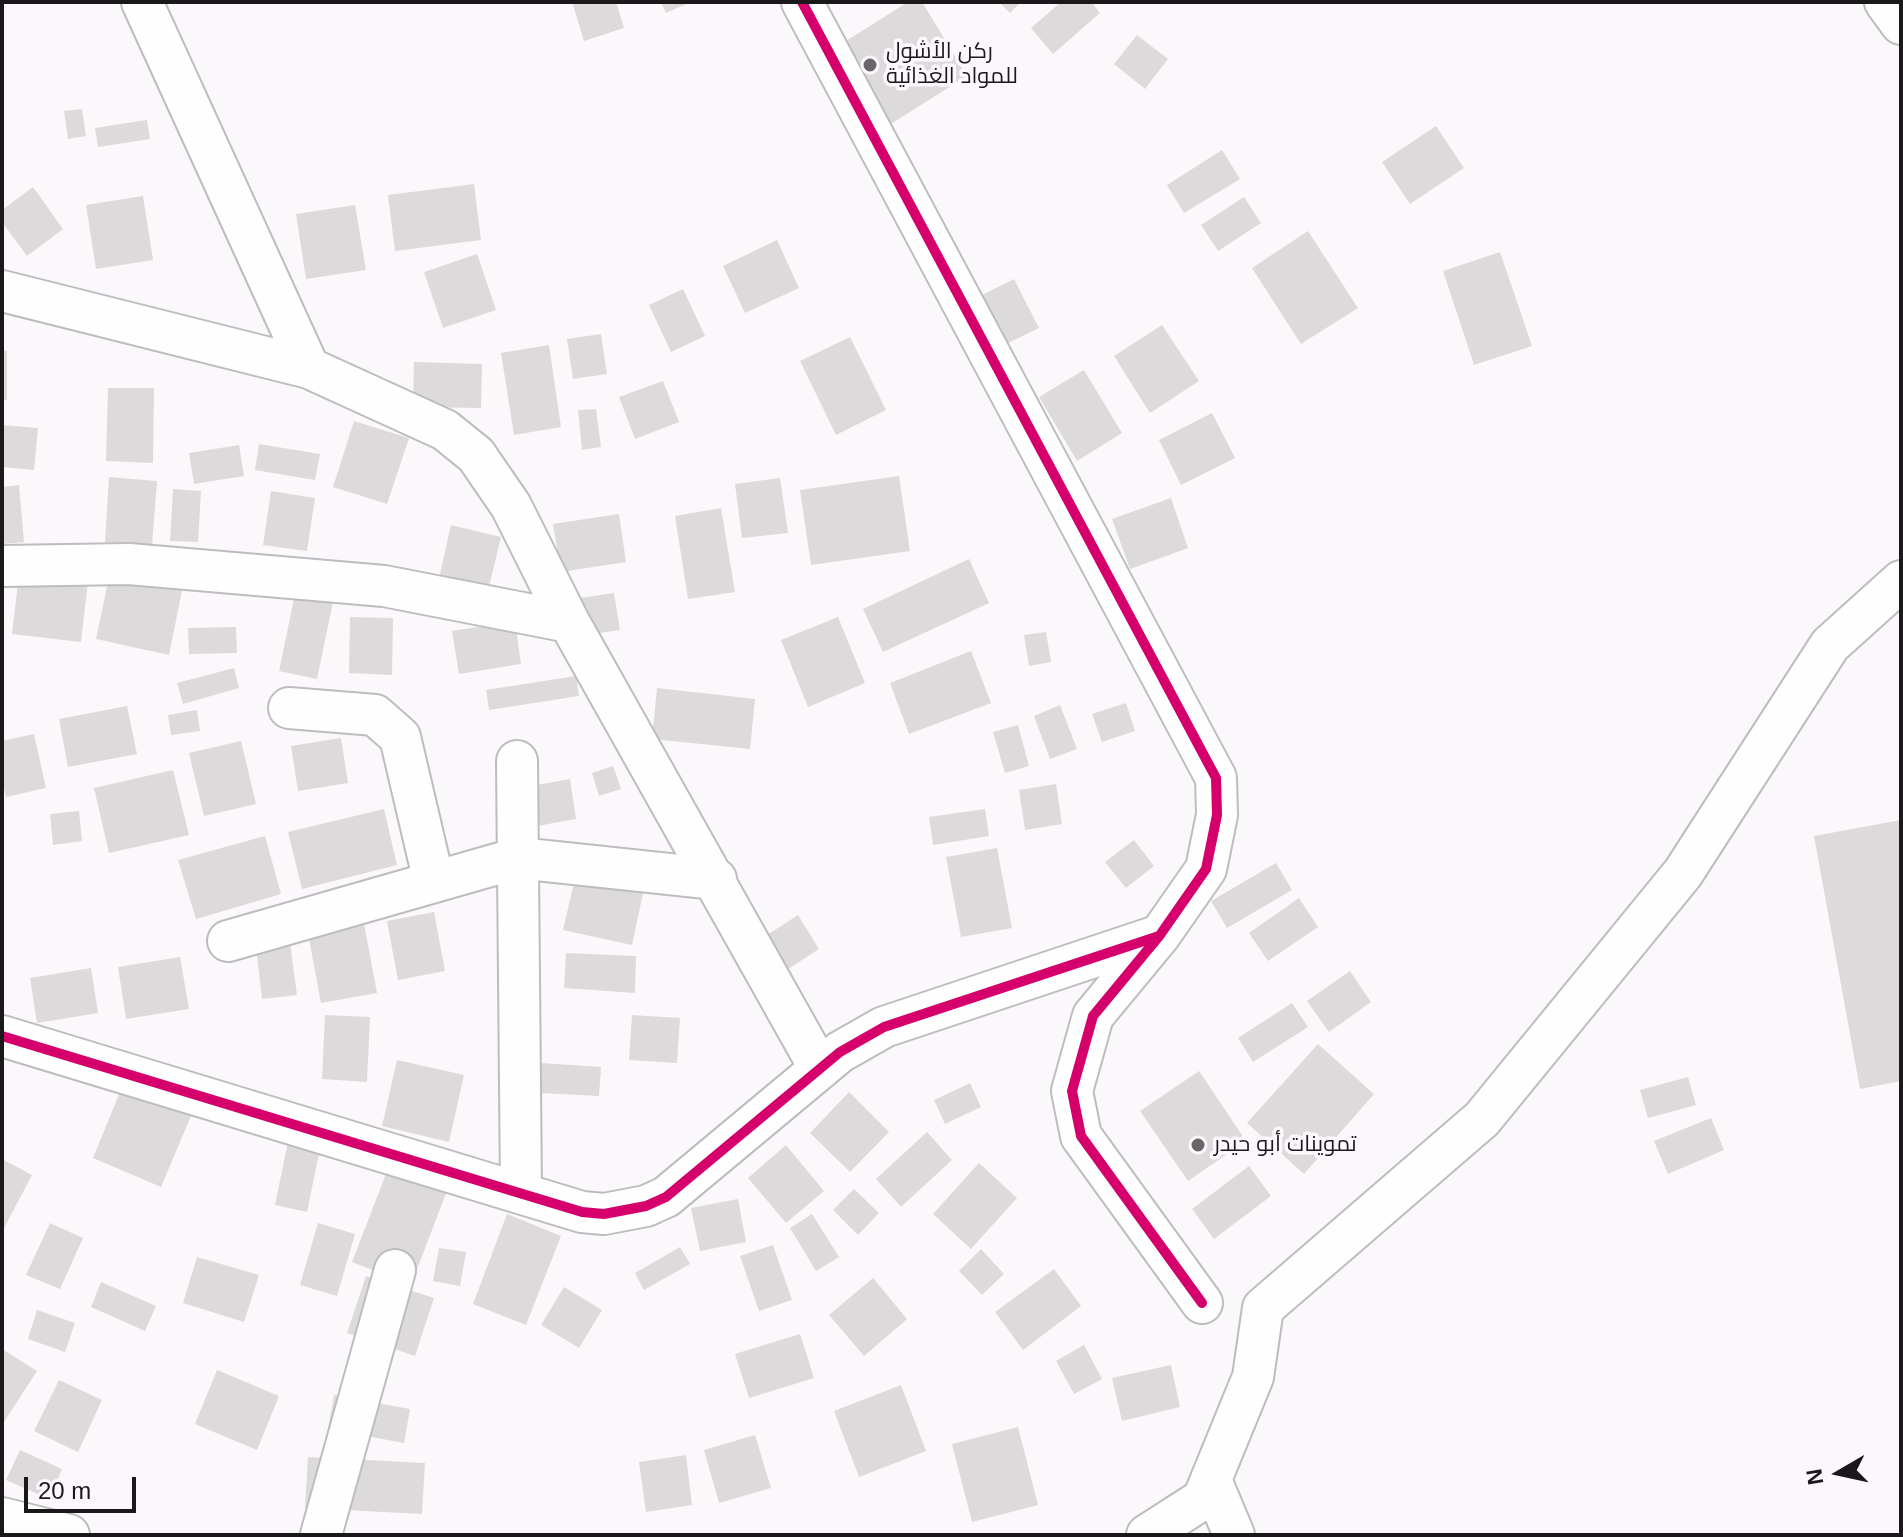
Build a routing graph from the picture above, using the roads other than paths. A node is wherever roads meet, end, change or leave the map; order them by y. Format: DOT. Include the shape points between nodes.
graph roads {
  1 [pos="142,2"];
  2 [pos="802,2"];
  3 [pos="1885,2"];
  4 [pos="1901,24"];
  5 [pos="2,291"];
  6 [pos="309,368"];
  7 [pos="2,566"];
  8 [pos="1901,581"];
  9 [pos="569,622"];
  10 [pos="289,708"];
  11 [pos="517,761"];
  12 [pos="518,858"];
  13 [pos="716,879"];
  14 [pos="434,882"];
  15 [pos="1160,935"];
  16 [pos="228,941"];
  17 [pos="2,1036"];
  18 [pos="820,1069"];
  19 [pos="521,1192"];
  20 [pos="395,1270"];
  21 [pos="1202,1303"];
  22 [pos="1211,1480"];
  23 [pos="2,1518"];
  24 [pos="69,1535"];
  25 [pos="321,1535"];
  26 [pos="1147,1535"];
  27 [pos="1234,1535"];
  1 -- 6 [label="street"];
  2 -- 15 [label="street" via="1216,778 1217,815 1206,869"];
  3 -- 4 [label="street"];
  5 -- 6 [label="street"];
  6 -- 9 [label="street" via="445,430 476,455 511,506"];
  7 -- 9 [label="street" via="129,564 384,586"];
  8 -- 22 [label="street" via="1830,645 1683,873 1482,1119 1263,1308 1253,1377"];
  9 -- 13 [label="street"];
  10 -- 14 [label="street" via="375,715 400,737"];
  11 -- 12 [label="street"];
  12 -- 13 [label="street"];
  12 -- 14 [label="street"];
  12 -- 19 [label="street"];
  13 -- 18 [label="street"];
  14 -- 16 [label="street"];
  15 -- 18 [label="street" via="884,1027"];
  15 -- 21 [label="street" via="1093,1016 1072,1091 1081,1136"];
  17 -- 19 [label="street"];
  18 -- 19 [label="street" via="683,1183 646,1206 604,1214 582,1212"];
  20 -- 25 [label="street"];
  22 -- 26 [label="street" via="1203,1499"];
  22 -- 27 [label="street"];
  23 -- 24 [label="street"];
}
